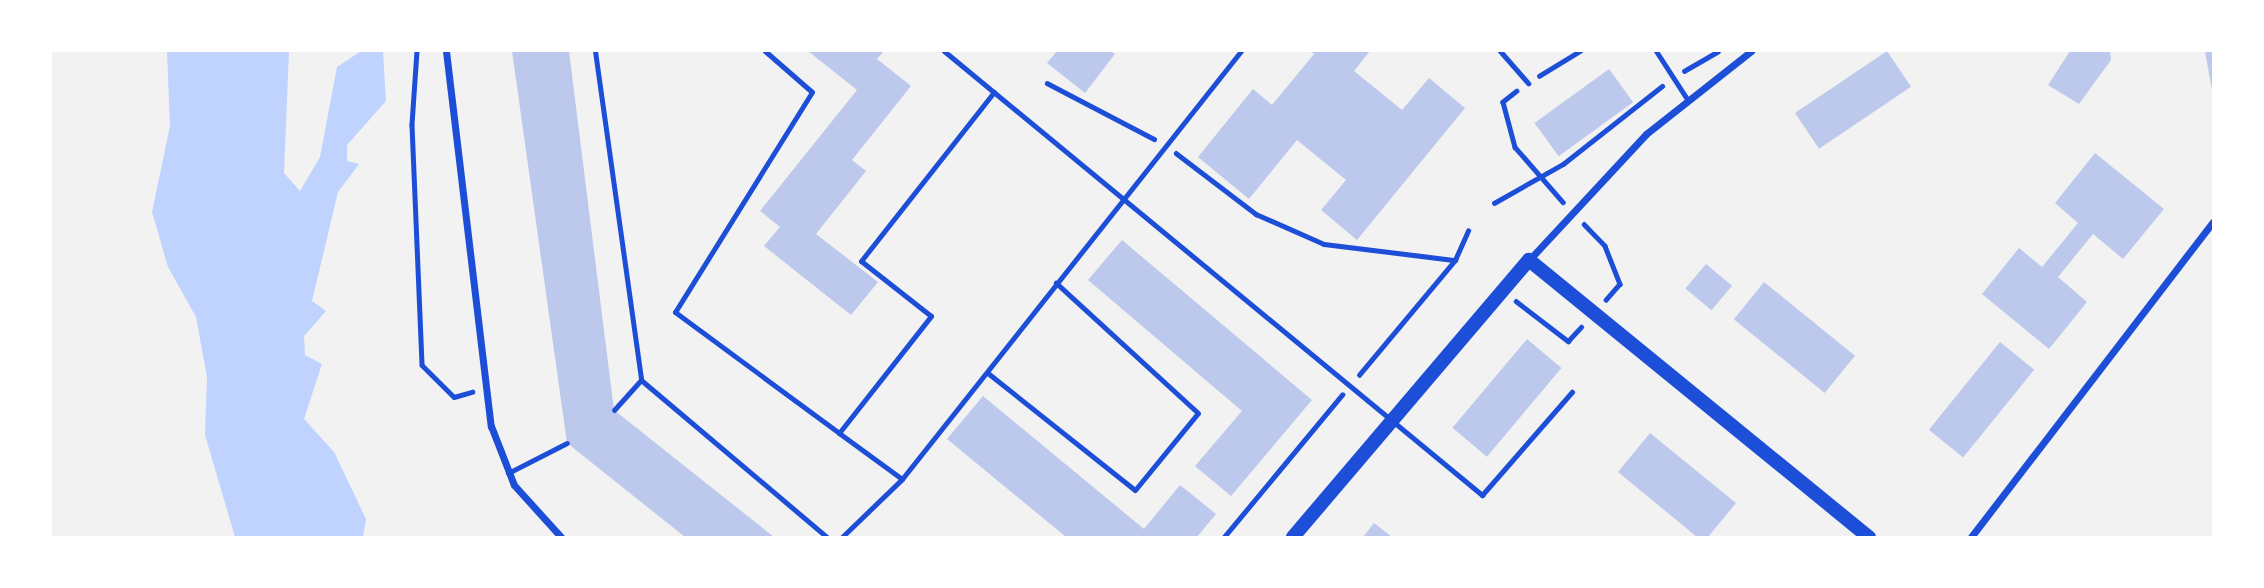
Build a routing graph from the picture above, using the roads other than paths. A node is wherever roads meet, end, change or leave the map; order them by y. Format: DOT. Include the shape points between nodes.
graph roads {
  1 [pos="446,51"];
  2 [pos="595,51"];
  3 [pos="765,51"];
  4 [pos="944,51"];
  5 [pos="1241,51"];
  6 [pos="1500,51"];
  7 [pos="1656,51"];
  8 [pos="1751,51"];
  9 [pos="1528,83"];
  10 [pos="994,92"];
  11 [pos="1687,99"];
  12 [pos="1126,198"];
  13 [pos="2213,222"];
  14 [pos="1529,260"];
  15 [pos="1056,283"];
  16 [pos="989,374"];
  17 [pos="641,380"];
  18 [pos="1572,392"];
  19 [pos="614,410"];
  20 [pos="1391,420"];
  21 [pos="839,433"];
  22 [pos="567,443"];
  23 [pos="508,474"];
  24 [pos="902,480"];
  25 [pos="561,537"];
  26 [pos="827,537"];
  27 [pos="842,537"];
  28 [pos="1293,537"];
  29 [pos="1869,537"];
  30 [pos="1971,537"];
  1 -- 23 [label="street" via="486,388"];
  2 -- 17 [label="lane"];
  3 -- 21 [label="lane" via="812,92 675,312"];
  4 -- 10 [label="lane"];
  5 -- 12 [label="lane"];
  6 -- 9 [label="lane"];
  7 -- 11 [label="lane"];
  8 -- 11 [label="street"];
  10 -- 12 [label="lane"];
  10 -- 21 [label="lane" via="861,261 931,316"];
  11 -- 14 [label="street" via="1607,171"];
  12 -- 15 [label="lane"];
  12 -- 20 [label="lane"];
  13 -- 30 [label="street"];
  14 -- 20 [label="main road"];
  14 -- 29 [label="main road"];
  15 -- 16 [label="lane"];
  15 -- 16 [label="lane" via="1198,413 1135,490"];
  16 -- 24 [label="lane"];
  17 -- 19 [label="lane"];
  17 -- 26 [label="lane"];
  18 -- 20 [label="lane" via="1482,495"];
  20 -- 28 [label="main road"];
  21 -- 24 [label="lane"];
  22 -- 23 [label="lane"];
  23 -- 25 [label="street"];
  24 -- 27 [label="lane"];
}
